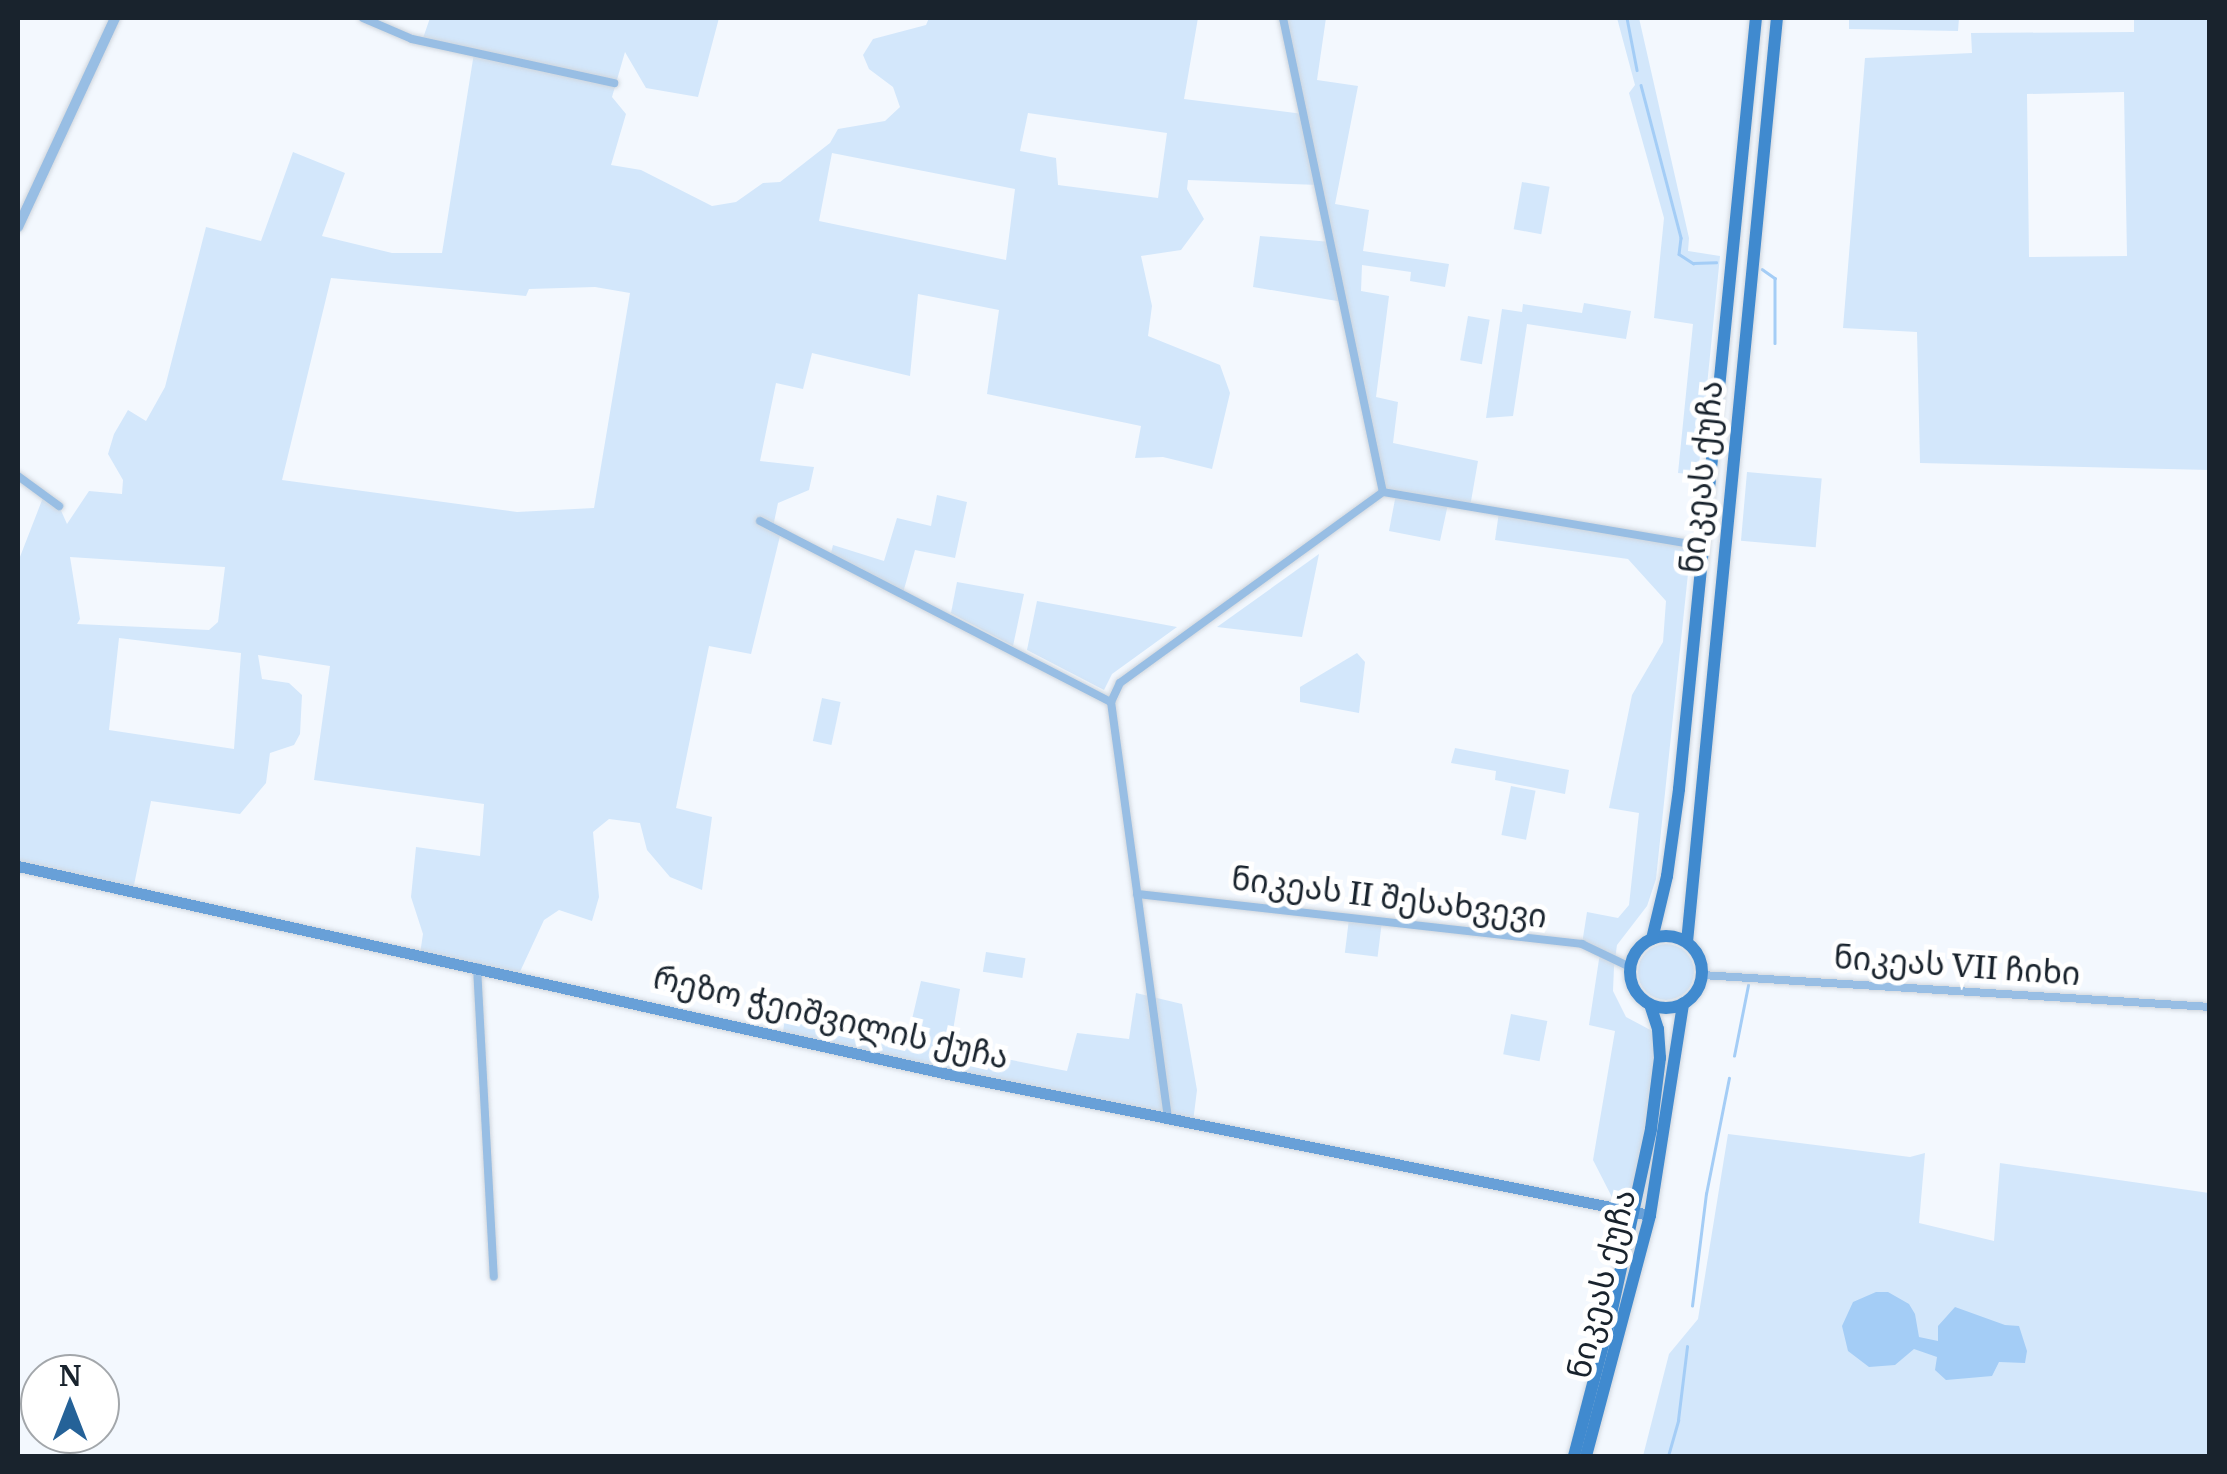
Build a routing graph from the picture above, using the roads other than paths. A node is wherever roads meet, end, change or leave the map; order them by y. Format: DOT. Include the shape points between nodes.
graph roads {
  1 [pos="115,18"];
  2 [pos="363,18"];
  3 [pos="1283,18"];
  4 [pos="1756,19"];
  5 [pos="1776,20"];
  6 [pos="614,84"];
  7 [pos="18,228"];
  8 [pos="18,476"];
  9 [pos="1383,492"];
  10 [pos="59,506"];
  11 [pos="760,521"];
  12 [pos="1703,546"];
  13 [pos="1111,702"];
  14 [pos="18,866"];
  15 [pos="1138,894"];
  16 [pos="1652,939"];
  17 [pos="1686,942"];
  18 [pos="476,967"];
  19 [pos="1630,967"];
  20 [pos="1702,975"];
  21 [pos="1683,1004"];
  22 [pos="1650,1005"];
  23 [pos="2210,1007"];
  24 [pos="1168,1118"];
  25 [pos="1635,1210"];
  26 [pos="1650,1215"];
  27 [pos="494,1278"];
  28 [pos="1574,1456"];
  29 [pos="1586,1456"];
  1 -- 7 [label="street"];
  2 -- 6 [label="street" via="412,39"];
  3 -- 9 [label="street"];
  4 -- 5 [label="main road"];
  4 -- 12 [label="main road, ნიკეას ქუჩა"];
  5 -- 17 [label="main road, ნიკეას ქუჩა"];
  8 -- 10 [label="street"];
  9 -- 12 [label="street"];
  9 -- 13 [label="street" via="1120,683"];
  11 -- 13 [label="street"];
  12 -- 16 [label="main road, ნიკეას ქუჩა" via="1679,788"];
  13 -- 15 [label="street"];
  14 -- 18 [label="main road, რეზო ჭეიშვილის ქუჩა"];
  15 -- 19 [label="street, ნიკეას II შესახვევი" via="1582,944"];
  15 -- 24 [label="street"];
  16 -- 17 [label="main road"];
  16 -- 19 [label="main road, ნიკეას ქუჩა" via="1640,946"];
  17 -- 20 [label="main road"];
  18 -- 24 [label="main road, რეზო ჭეიშვილის ქუჩა"];
  18 -- 27 [label="street"];
  19 -- 22 [label="main road, ნიკეას ქუჩა" via="1634,989"];
  20 -- 21 [label="main road, ნიკეას ქუჩა"];
  20 -- 23 [label="street, ნიკეას VII ჩიხი"];
  21 -- 22 [label="main road"];
  21 -- 26 [label="main road, ნიკეას ქუჩა"];
  22 -- 25 [label="main road, ნიკეას ქუჩა" via="1660,1058"];
  24 -- 25 [label="main road, რეზო ჭეიშვილის ქუჩა"];
  25 -- 26 [label="main road, რეზო ჭეიშვილის ქუჩა"];
  25 -- 28 [label="main road, ნიკეას ქუჩა"];
  26 -- 29 [label="main road, ნიკეას ქუჩა"];
}
